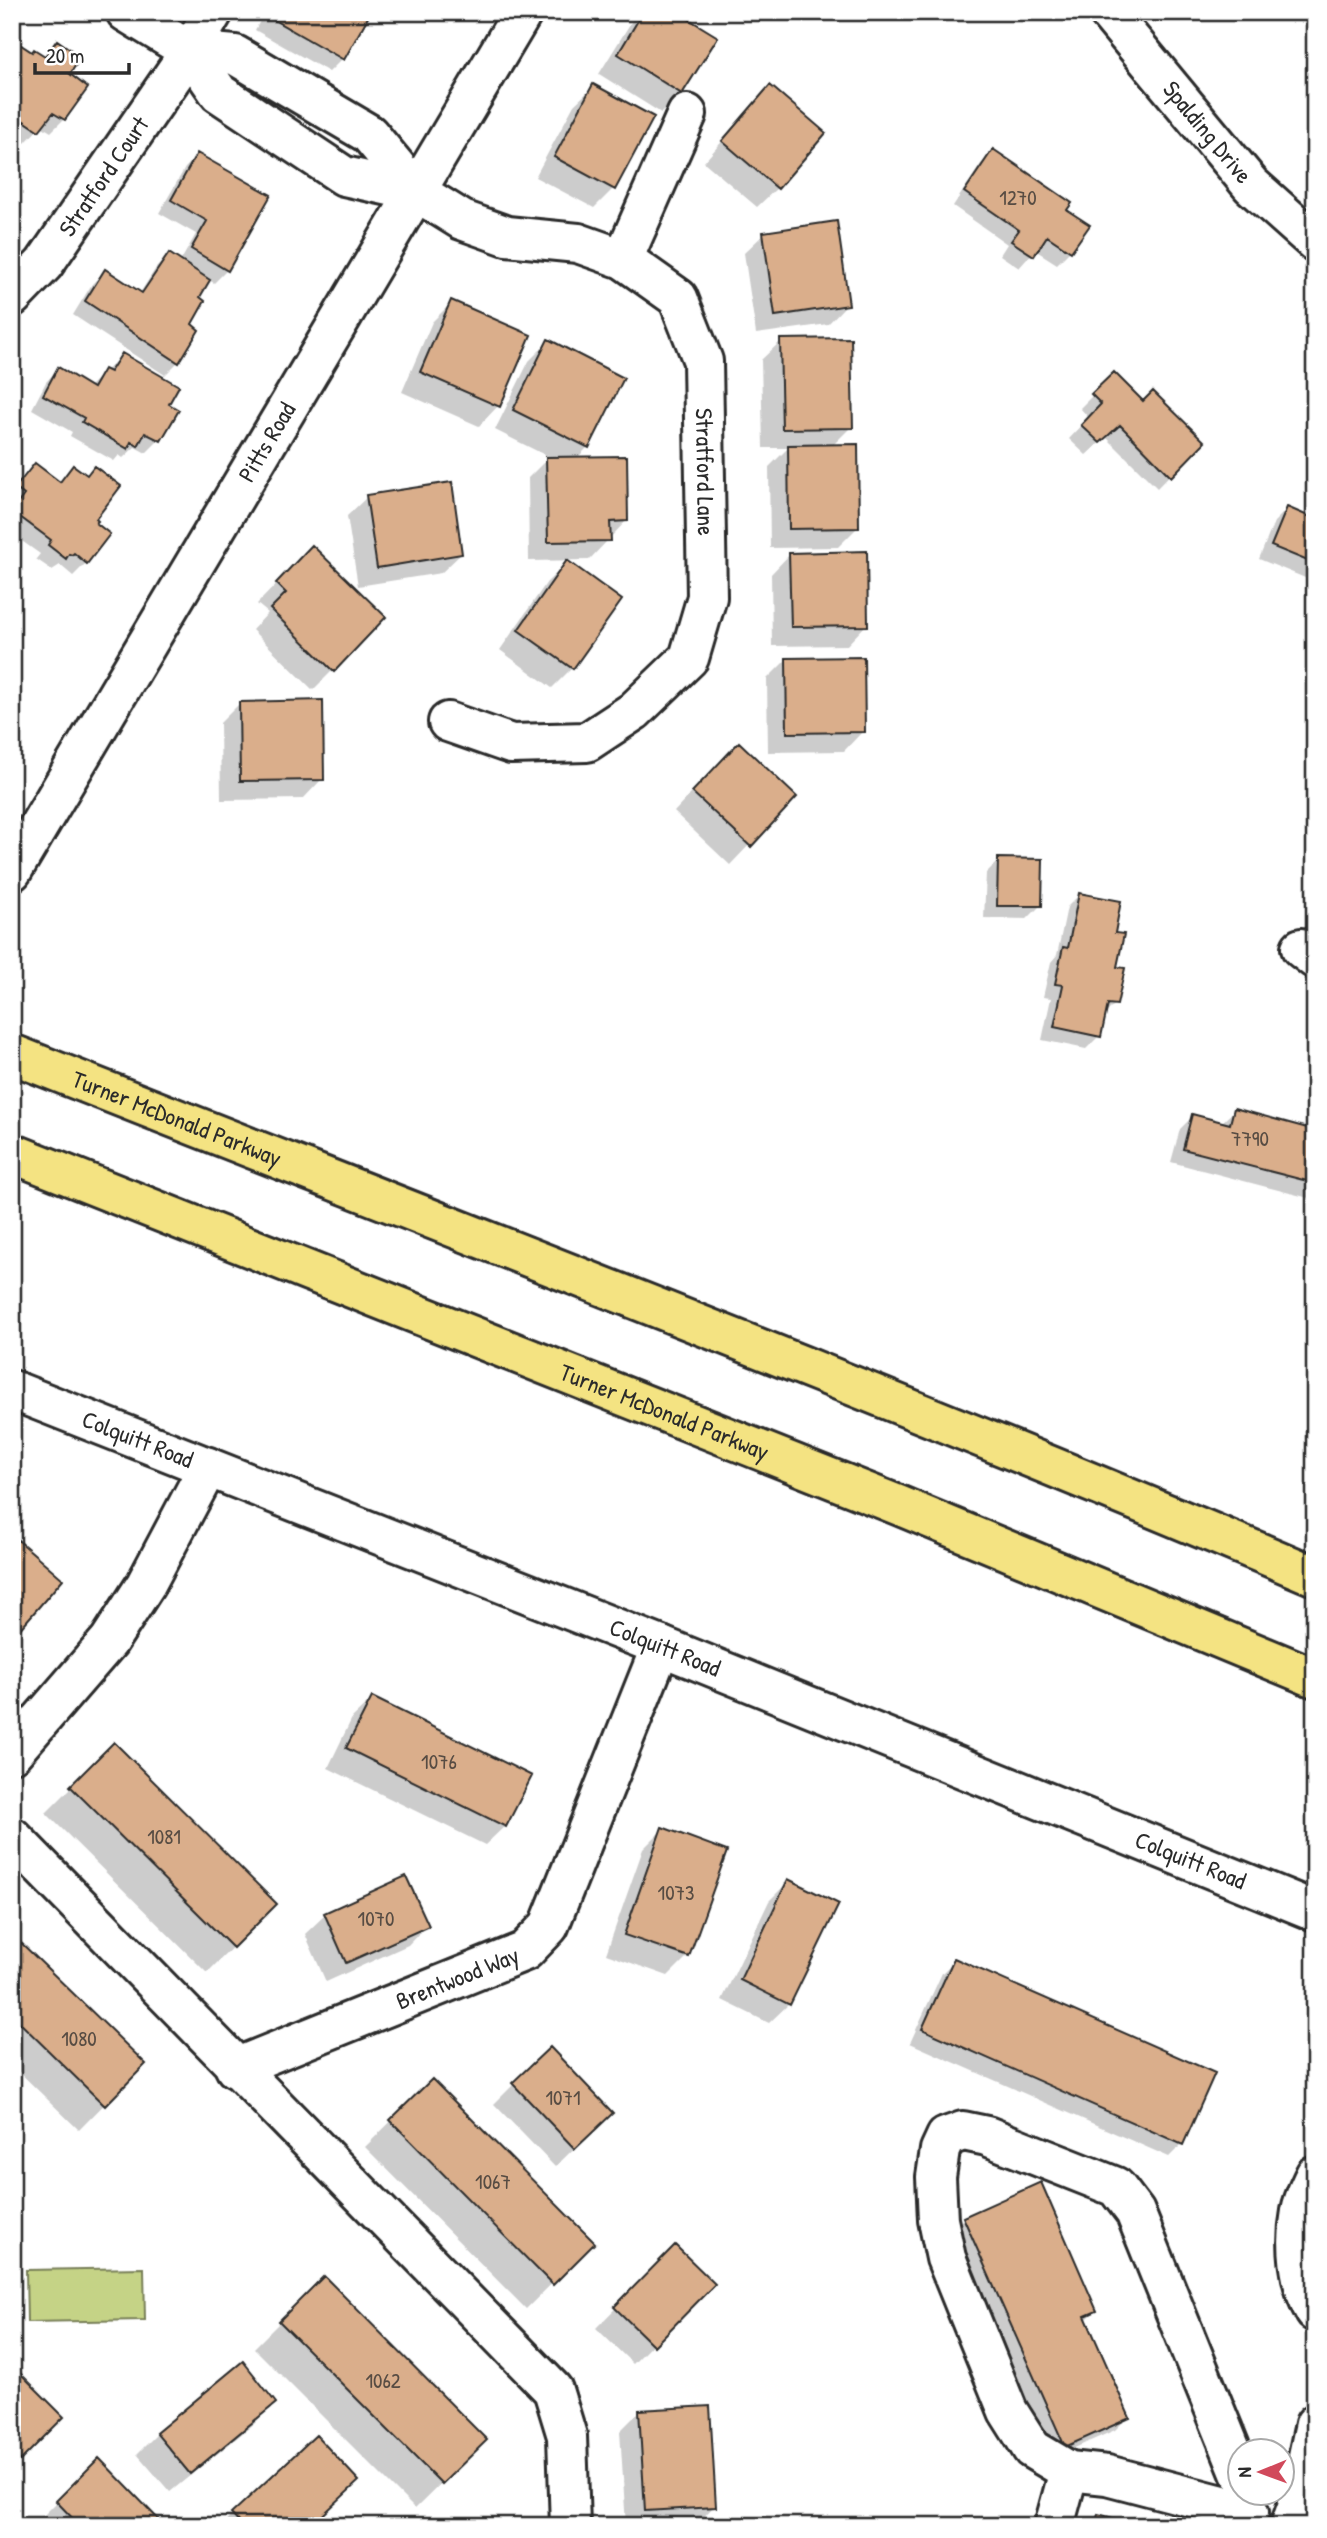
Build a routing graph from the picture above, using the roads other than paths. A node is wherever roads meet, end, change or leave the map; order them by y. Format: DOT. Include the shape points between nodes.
graph roads {
  1 [pos="127,12"];
  2 [pos="213,12"];
  3 [pos="523,12"];
  4 [pos="1108,12"];
  5 [pos="190,51"];
  6 [pos="687,114"];
  7 [pos="417,192"];
  8 [pos="1315,242"];
  9 [pos="623,258"];
  10 [pos="12,297"];
  11 [pos="448,722"];
  12 [pos="12,871"];
  13 [pos="12,1054"];
  14 [pos="12,1153"];
  15 [pos="12,1390"];
  16 [pos="208,1467"];
  17 [pos="1315,1576"];
  18 [pos="661,1646"];
  19 [pos="1315,1678"];
  20 [pos="12,1754"];
  21 [pos="12,1838"];
  22 [pos="1315,1912"];
  23 [pos="235,2068"];
  24 [pos="1315,2175"];
  25 [pos="1315,2312"];
  26 [pos="1315,2424"];
  27 [pos="1226,2437"];
  28 [pos="1069,2471"];
  29 [pos="1248,2514"];
  30 [pos="570,2526"];
  31 [pos="1054,2526"];
  32 [pos="1290,2526"];
  1 -- 5 [label="street, Stratford Lane"];
  2 -- 5 [label="street"];
  3 -- 7 [label="street, Pitts Road"];
  4 -- 8 [label="street, Spalding Drive" via="1251,185"];
  5 -- 7 [label="street, Stratford Lane" via="219,93 344,176"];
  5 -- 10 [label="street, Stratford Court" via="44,264"];
  6 -- 9 [label="street"];
  7 -- 9 [label="street, Stratford Lane" via="462,220 507,236 578,243"];
  7 -- 12 [label="street, Pitts Road"];
  9 -- 11 [label="street, Stratford Lane" via="678,298 703,361 707,597 690,658 634,711 586,742 512,744"];
  13 -- 17 [label="highway, Turner McDonald Parkway" via="929,1416"];
  14 -- 19 [label="highway, Turner McDonald Parkway" via="898,1504"];
  15 -- 16 [label="street, Colquitt Road"];
  16 -- 18 [label="street, Colquitt Road"];
  16 -- 20 [label="street" via="146,1584 109,1641"];
  18 -- 22 [label="street, Colquitt Road"];
  18 -- 23 [label="street, Brentwood Way" via="550,1926 525,1951"];
  21 -- 23 [label="street"];
  23 -- 30 [label="street" via="553,2390 567,2436"];
  24 -- 25 [label="street" via="1301,2209 1297,2255"];
  26 -- 32 [label="street"];
  27 -- 28 [label="street" via="1136,2212 1116,2187 987,2136 963,2131 946,2137 936,2177 946,2258 1008,2411 1032,2449"];
  28 -- 29 [label="street" via="1107,2475"];
  28 -- 31 [label="street"];
}
